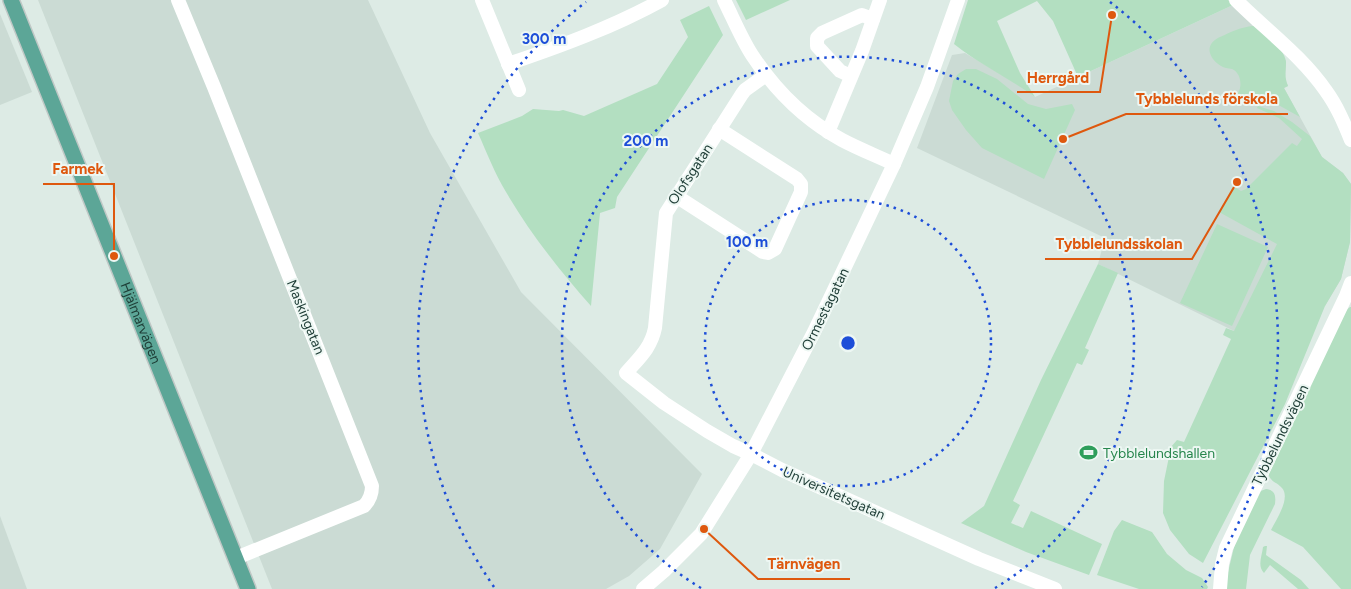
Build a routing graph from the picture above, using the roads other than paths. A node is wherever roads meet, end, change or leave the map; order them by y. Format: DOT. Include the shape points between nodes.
graph roads {
  1 [pos="11,0"];
  2 [pos="178,0"];
  3 [pos="482,0"];
  4 [pos="662,0"];
  5 [pos="724,0"];
  6 [pos="880,0"];
  7 [pos="958,0"];
  8 [pos="1236,0"];
  9 [pos="873,18"];
  10 [pos="508,64"];
  11 [pos="766,75"];
  12 [pos="852,76"];
  13 [pos="519,90"];
  14 [pos="719,129"];
  15 [pos="828,132"];
  16 [pos="1351,140"];
  17 [pos="894,164"];
  18 [pos="676,196"];
  19 [pos="1349,292"];
  20 [pos="626,373"];
  21 [pos="751,454"];
  22 [pos="236,558"];
  23 [pos="248,589"];
  24 [pos="643,589"];
  25 [pos="1055,589"];
  26 [pos="1220,589"];
  1 -- 22 [label="main road, Hjälmarvägen"];
  2 -- 22 [label="street, Maskingatan" via="372,486 369,501 364,506"];
  3 -- 10 [label="street"];
  4 -- 10 [label="street" via="592,34"];
  5 -- 11 [label="street" via="750,53"];
  6 -- 9 [label="street"];
  7 -- 17 [label="street, Ormestagatan" via="927,87"];
  8 -- 16 [label="street" via="1316,78 1336,106"];
  9 -- 12 [label="street"];
  9 -- 12 [label="street" via="862,15 817,38 820,50 840,71"];
  10 -- 13 [label="street"];
  11 -- 14 [label="street, Olofsgatan" via="745,90"];
  11 -- 15 [label="street" via="787,100"];
  12 -- 15 [label="street"];
  14 -- 18 [label="street, Olofsgatan"];
  14 -- 18 [label="street" via="801,184 801,192 775,249 763,252"];
  15 -- 17 [label="street"];
  17 -- 21 [label="street, Ormestagatan" via="816,328"];
  18 -- 20 [label="street, Olofsgatan" via="665,217 653,338"];
  19 -- 26 [label="street, Tybbelundsvägen" via="1226,548"];
  20 -- 21 [label="street, Universitetsgatan" via="689,420"];
  21 -- 24 [label="street, Ormestagatan" via="701,534"];
  21 -- 25 [label="street, Universitetsgatan" via="979,559"];
  22 -- 23 [label="main road, Hjälmarvägen"];
}
